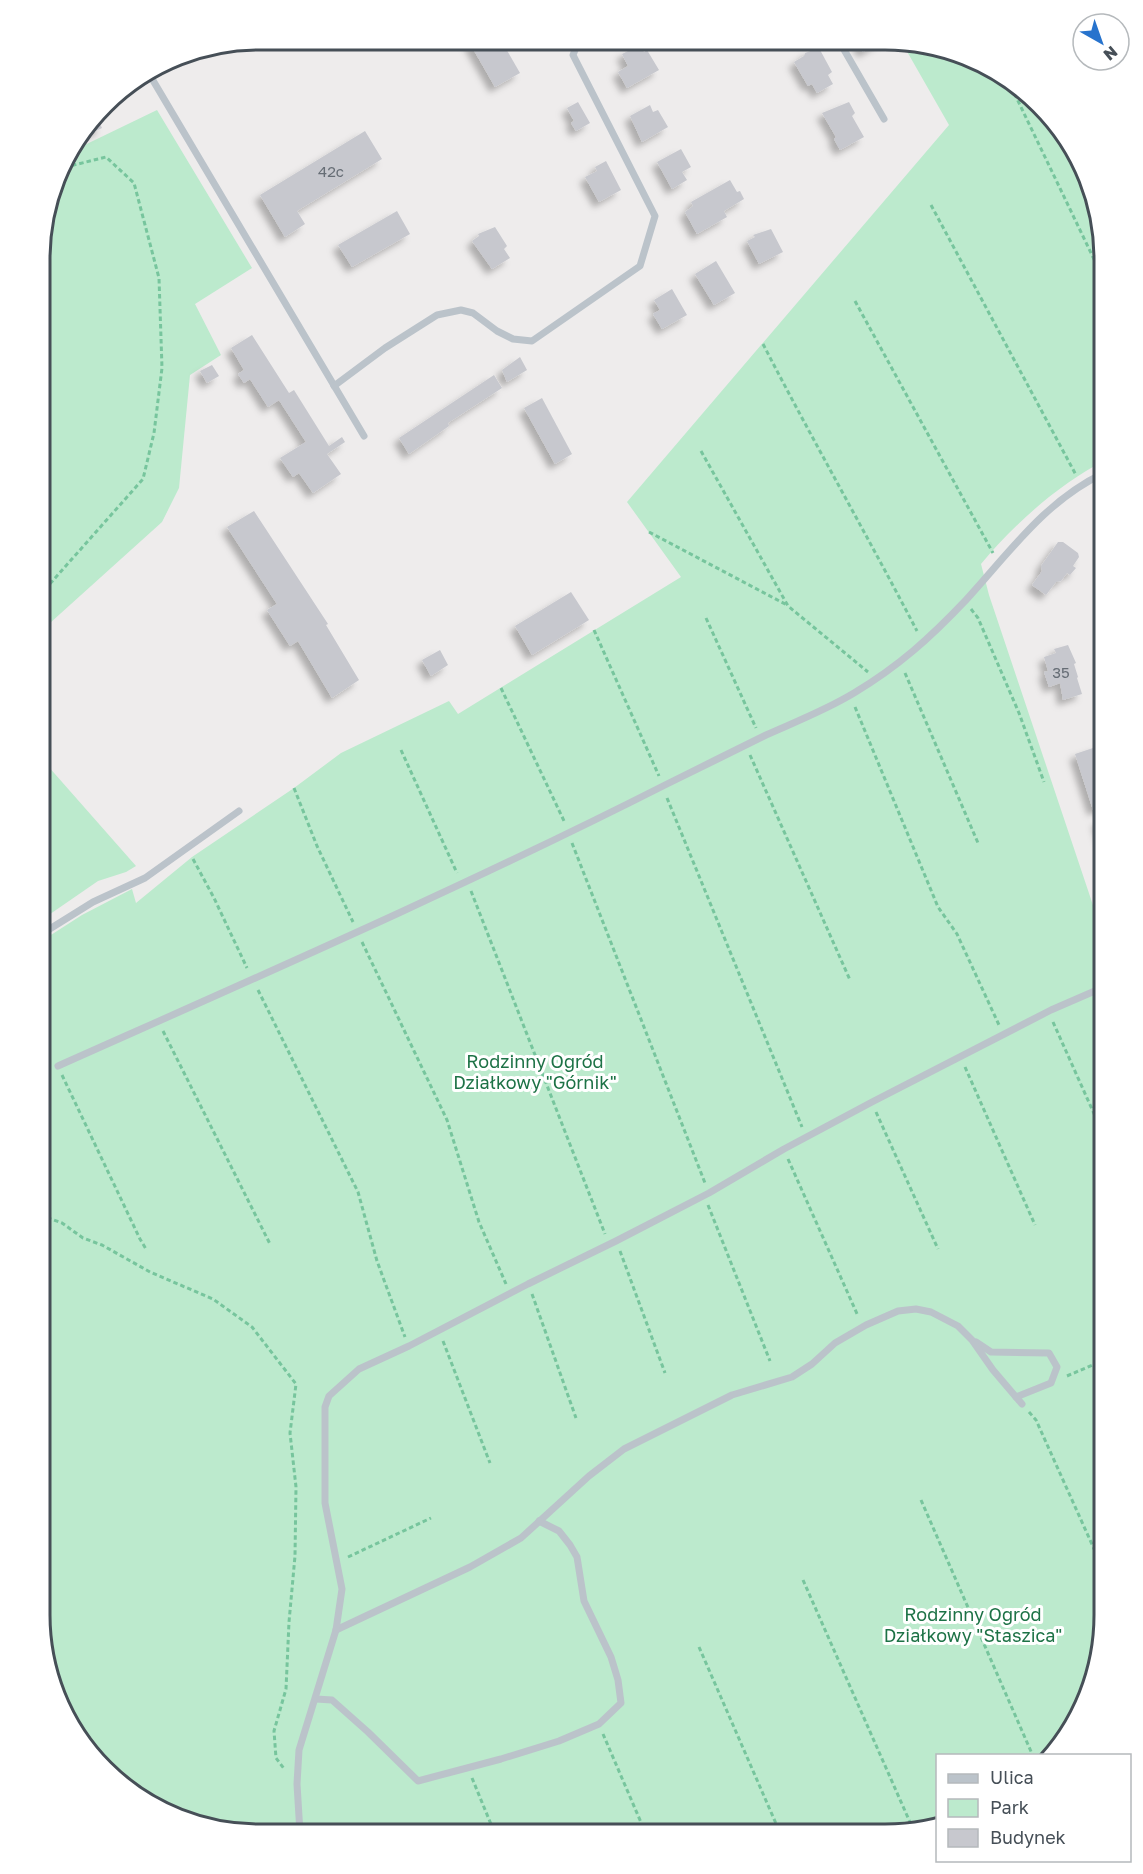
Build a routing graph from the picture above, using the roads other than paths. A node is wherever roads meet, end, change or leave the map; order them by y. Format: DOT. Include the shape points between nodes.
graph roads {
  1 [pos="575,50"];
  2 [pos="844,50"];
  3 [pos="152,78"];
  4 [pos="884,119"];
  5 [pos="334,386"];
  6 [pos="364,436"];
  7 [pos="1094,478"];
  8 [pos="239,811"];
  9 [pos="50,929"];
  10 [pos="1093,992"];
  11 [pos="58,1066"];
  12 [pos="972,1340"];
  13 [pos="1016,1397"];
  14 [pos="1022,1404"];
  15 [pos="539,1521"];
  16 [pos="336,1630"];
  17 [pos="316,1699"];
  18 [pos="299,1824"];
  1 -- 5 [label="lane" via="573,55 655,216 640,266 532,341 513,339 473,313 461,310 437,315"];
  2 -- 4 [label="lane"];
  3 -- 5 [label="lane"];
  5 -- 6 [label="lane"];
  7 -- 11 [label="lane" via="1055,503 1020,537 924,643 850,695 464,882"];
  8 -- 9 [label="lane" via="145,878 93,902"];
  10 -- 16 [label="lane" via="872,1102 612,1243 359,1369 329,1396 325,1407 325,1503 342,1589"];
  12 -- 13 [label="lane"];
  12 -- 13 [label="lane" via="992,1352 1049,1353 1057,1367 1051,1383"];
  12 -- 15 [label="lane" via="958,1326 931,1312 898,1311 834,1343 792,1377 732,1395 624,1449"];
  13 -- 14 [label="lane"];
  15 -- 16 [label="lane" via="521,1538 470,1567"];
  15 -- 17 [label="lane" via="559,1531 577,1557 584,1601 614,1668 621,1703 599,1724 560,1741 418,1781 332,1700"];
  16 -- 17 [label="lane"];
  17 -- 18 [label="lane" via="300,1750"];
}
